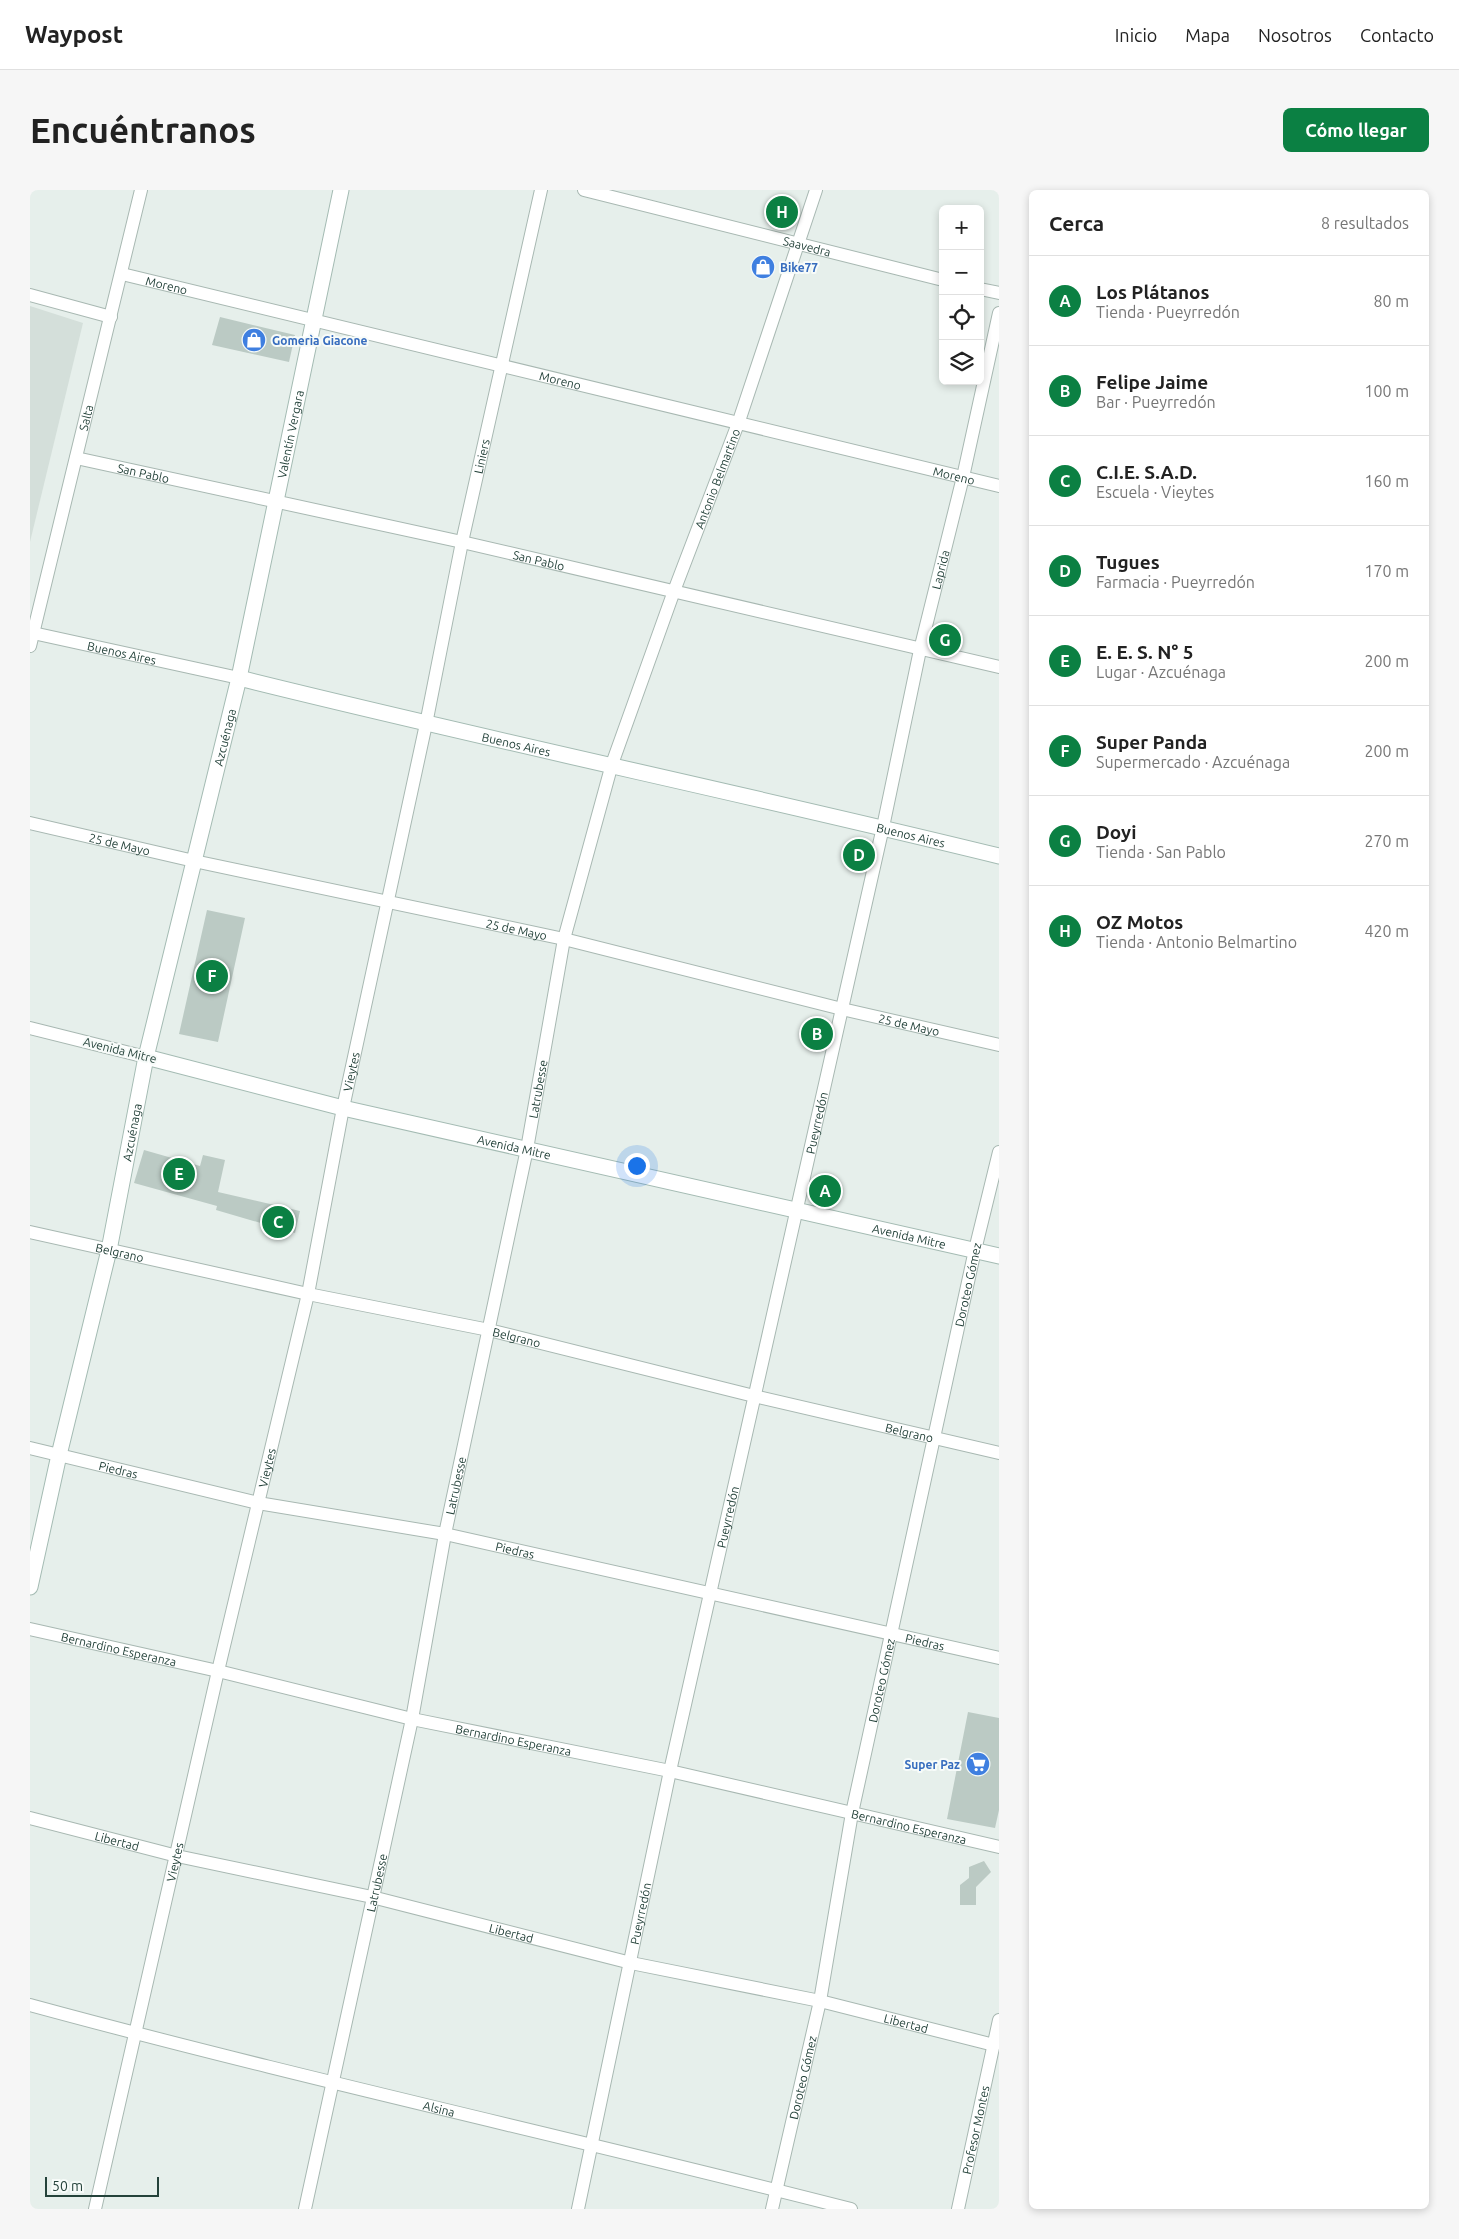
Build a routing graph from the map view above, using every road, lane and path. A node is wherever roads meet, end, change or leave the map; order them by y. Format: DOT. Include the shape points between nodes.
graph roads {
  1 [pos="141,190"];
  2 [pos="341,190"];
  3 [pos="541,190"];
  4 [pos="584,190"];
  5 [pos="816,190"];
  6 [pos="800,244"];
  7 [pos="122,274"];
  8 [pos="939,279"];
  9 [pos="984,290"];
  10 [pos="999,294"];
  11 [pos="30,295"];
  12 [pos="999,313"];
  13 [pos="112,317"];
  14 [pos="314,320"];
  15 [pos="501,365"];
  16 [pos="739,421"];
  17 [pos="76,458"];
  18 [pos="963,477"];
  19 [pos="999,486"];
  20 [pos="275,501"];
  21 [pos="462,542"];
  22 [pos="674,591"];
  23 [pos="34,633"];
  24 [pos="30,646"];
  25 [pos="920,650"];
  26 [pos="999,667"];
  27 [pos="239,678"];
  28 [pos="426,724"];
  29 [pos="612,764"];
  30 [pos="30,823"];
  31 [pos="883,827"];
  32 [pos="999,856"];
  33 [pos="194,861"];
  34 [pos="388,901"];
  35 [pos="564,939"];
  36 [pos="842,1009"];
  37 [pos="30,1028"];
  38 [pos="999,1045"];
  39 [pos="146,1057"];
  40 [pos="343,1108"];
  41 [pos="527,1149"];
  42 [pos="999,1152"];
  43 [pos="796,1210"];
  44 [pos="30,1232"];
  45 [pos="109,1250"];
  46 [pos="975,1250"];
  47 [pos="999,1256"];
  48 [pos="308,1294"];
  49 [pos="489,1330"];
  50 [pos="754,1396"];
  51 [pos="934,1438"];
  52 [pos="30,1448"];
  53 [pos="999,1453"];
  54 [pos="59,1456"];
  55 [pos="258,1503"];
  56 [pos="445,1534"];
  57 [pos="30,1587"];
  58 [pos="710,1593"];
  59 [pos="30,1629"];
  60 [pos="891,1634"];
  61 [pos="999,1658"];
  62 [pos="218,1671"];
  63 [pos="412,1719"];
  64 [pos="670,1771"];
  65 [pos="852,1813"];
  66 [pos="30,1818"];
  67 [pos="999,1847"];
  68 [pos="177,1856"];
  69 [pos="372,1897"];
  70 [pos="631,1963"];
  71 [pos="820,2001"];
  72 [pos="30,2006"];
  73 [pos="999,2020"];
  74 [pos="135,2034"];
  75 [pos="994,2045"];
  76 [pos="334,2084"];
  77 [pos="591,2144"];
  78 [pos="776,2190"];
  79 [pos="95,2209"];
  80 [pos="305,2209"];
  81 [pos="578,2209"];
  82 [pos="772,2209"];
  83 [pos="851,2209"];
  84 [pos="958,2209"];
  1 -- 7 [label="street, Salta"];
  2 -- 14 [label="street, Valentín Vergara"];
  3 -- 15 [label="street, Liniers"];
  4 -- 6 [label="street, Saavedra"];
  5 -- 6 [label="street, Antonio Belmartino"];
  6 -- 8 [label="street, Saavedra"];
  6 -- 16 [label="street, Antonio Belmartino"];
  7 -- 13 [label="street, Salta"];
  7 -- 14 [label="street, Moreno"];
  9 -- 10 [label="street"];
  11 -- 13 [label="street"];
  12 -- 18 [label="street, Laprida"];
  13 -- 17 [label="street, Salta"];
  14 -- 15 [label="street, Moreno"];
  14 -- 20 [label="street, Valentín Vergara"];
  15 -- 16 [label="street, Moreno"];
  15 -- 21 [label="street, Liniers"];
  16 -- 18 [label="street, Moreno"];
  16 -- 22 [label="street, Antonio Belmartino"];
  17 -- 20 [label="street, San Pablo"];
  17 -- 23 [label="street, Salta"];
  18 -- 19 [label="street, Moreno"];
  18 -- 25 [label="street, Laprida"];
  20 -- 21 [label="street, San Pablo"];
  20 -- 27 [label="street, Valentín Vergara"];
  21 -- 22 [label="street, San Pablo"];
  21 -- 28 [label="street, Liniers"];
  22 -- 25 [label="street, San Pablo"];
  22 -- 29 [label="street, Antonio Belmartino"];
  23 -- 24 [label="street, Salta"];
  23 -- 27 [label="street, Buenos Aires"];
  25 -- 26 [label="street, San Pablo"];
  25 -- 31 [label="street, Laprida"];
  27 -- 28 [label="street, Buenos Aires"];
  27 -- 33 [label="street, Azcuénaga"];
  28 -- 29 [label="street, Buenos Aires"];
  28 -- 34 [label="street, Vieytes"];
  29 -- 31 [label="street, Buenos Aires"];
  29 -- 35 [label="street, Latrubesse"];
  30 -- 33 [label="street, 25 de Mayo"];
  31 -- 32 [label="street, Buenos Aires"];
  31 -- 36 [label="street, Pueyrredón"];
  33 -- 34 [label="street, 25 de Mayo"];
  33 -- 39 [label="street, Azcuénaga"];
  34 -- 35 [label="street, 25 de Mayo"];
  34 -- 40 [label="street, Vieytes"];
  35 -- 36 [label="street, 25 de Mayo"];
  35 -- 41 [label="street, Latrubesse"];
  36 -- 38 [label="street, 25 de Mayo"];
  36 -- 43 [label="street, Pueyrredón"];
  37 -- 39 [label="street, Avenida Mitre"];
  39 -- 40 [label="street, Avenida Mitre"];
  39 -- 45 [label="street, Azcuénaga"];
  40 -- 41 [label="street, Avenida Mitre"];
  40 -- 48 [label="street, Vieytes"];
  41 -- 43 [label="street, Avenida Mitre"];
  41 -- 49 [label="street, Latrubesse"];
  42 -- 46 [label="street, Doroteo Gómez"];
  43 -- 46 [label="street, Avenida Mitre"];
  43 -- 50 [label="street, Pueyrredón"];
  44 -- 45 [label="street, Belgrano"];
  45 -- 48 [label="street, Belgrano"];
  45 -- 54 [label="street, Azcuénaga"];
  46 -- 47 [label="street, Avenida Mitre"];
  46 -- 51 [label="street, Doroteo Gómez"];
  48 -- 49 [label="street, Belgrano"];
  48 -- 55 [label="street, Vieytes"];
  49 -- 50 [label="street, Belgrano"];
  49 -- 56 [label="street, Latrubesse"];
  50 -- 51 [label="street, Belgrano"];
  50 -- 58 [label="street, Pueyrredón"];
  51 -- 53 [label="street, Belgrano"];
  51 -- 60 [label="street, Doroteo Gómez"];
  52 -- 54 [label="street, Piedras"];
  54 -- 55 [label="street, Piedras"];
  54 -- 57 [label="street, Azcuénaga"];
  55 -- 56 [label="street, Piedras"];
  55 -- 62 [label="street, Vieytes"];
  56 -- 58 [label="street, Piedras"];
  56 -- 63 [label="street, Latrubesse"];
  58 -- 60 [label="street, Piedras"];
  58 -- 64 [label="street, Pueyrredón"];
  59 -- 62 [label="street, Bernardino Esperanza"];
  60 -- 61 [label="street, Piedras"];
  60 -- 65 [label="street, Doroteo Gómez"];
  62 -- 63 [label="street, Bernardino Esperanza"];
  62 -- 68 [label="street, Vieytes"];
  63 -- 64 [label="street, Bernardino Esperanza"];
  63 -- 69 [label="street, Latrubesse"];
  64 -- 65 [label="street, Bernardino Esperanza"];
  64 -- 70 [label="street, Pueyrredón"];
  65 -- 67 [label="street, Bernardino Esperanza"];
  65 -- 71 [label="street, Doroteo Gómez"];
  66 -- 68 [label="street, Libertad"];
  68 -- 69 [label="street, Libertad"];
  68 -- 74 [label="street, Vieytes"];
  69 -- 70 [label="street, Libertad"];
  69 -- 76 [label="street, Latrubesse"];
  70 -- 71 [label="street, Libertad"];
  70 -- 77 [label="street, Pueyrredón"];
  71 -- 75 [label="street, Libertad"];
  71 -- 78 [label="street, Doroteo Gómez"];
  72 -- 74 [label="street, Alsina"];
  73 -- 75 [label="street, Profesor Montes"];
  74 -- 76 [label="street, Alsina"];
  74 -- 79 [label="street, Vieytes"];
  75 -- 84 [label="street, Profesor Montes"];
  76 -- 77 [label="street, Alsina"];
  76 -- 80 [label="street, Latrubesse"];
  77 -- 78 [label="street, Alsina"];
  77 -- 81 [label="street, Pueyrredón"];
  78 -- 82 [label="street, Doroteo Gómez"];
  78 -- 83 [label="street, Alsina"];
}
